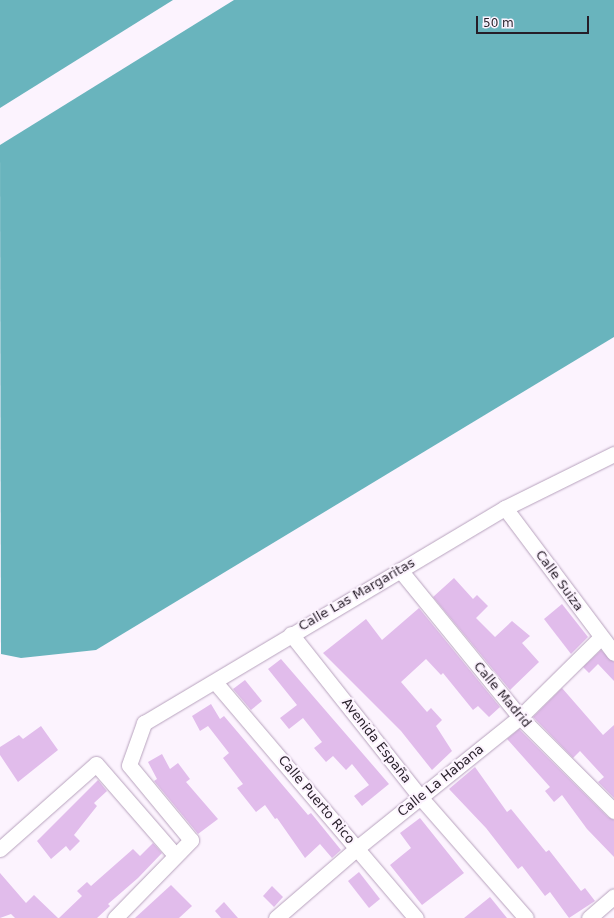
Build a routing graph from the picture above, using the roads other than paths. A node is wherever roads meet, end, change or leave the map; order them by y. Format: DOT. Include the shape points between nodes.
graph roads {
  1 [pos="614,454"];
  2 [pos="505,508"];
  3 [pos="400,570"];
  4 [pos="291,634"];
  5 [pos="600,638"];
  6 [pos="614,653"];
  7 [pos="215,682"];
  8 [pos="520,717"];
  9 [pos="421,798"];
  10 [pos="614,811"];
  11 [pos="356,848"];
  12 [pos="0,849"];
  13 [pos="174,855"];
  14 [pos="614,896"];
  15 [pos="115,918"];
  16 [pos="276,918"];
  17 [pos="416,918"];
  18 [pos="526,918"];
  19 [pos="589,918"];
  1 -- 2 [label="street, Calle Las Margaritas"];
  2 -- 3 [label="street, Calle Las Margaritas"];
  2 -- 5 [label="street, Calle Suiza"];
  3 -- 4 [label="street, Calle Las Margaritas"];
  3 -- 8 [label="street, Calle Madrid"];
  4 -- 7 [label="street, Calle Las Margaritas"];
  4 -- 9 [label="street, Avenida España"];
  5 -- 6 [label="street, Calle Suiza"];
  5 -- 8 [label="street, Calle La Habana"];
  7 -- 11 [label="street, Calle Puerto Rico"];
  7 -- 13 [label="street, Calle Las Margaritas" via="144,723 129,765 191,840"];
  8 -- 9 [label="street, Calle La Habana"];
  8 -- 10 [label="street, Calle Madrid"];
  9 -- 11 [label="street, Calle La Habana"];
  9 -- 18 [label="street, Avenida España"];
  11 -- 16 [label="street, Calle La Habana"];
  11 -- 17 [label="street, Calle Puerto Rico"];
  12 -- 13 [label="street" via="96,764"];
  13 -- 15 [label="street"];
  14 -- 19 [label="street"];
}
